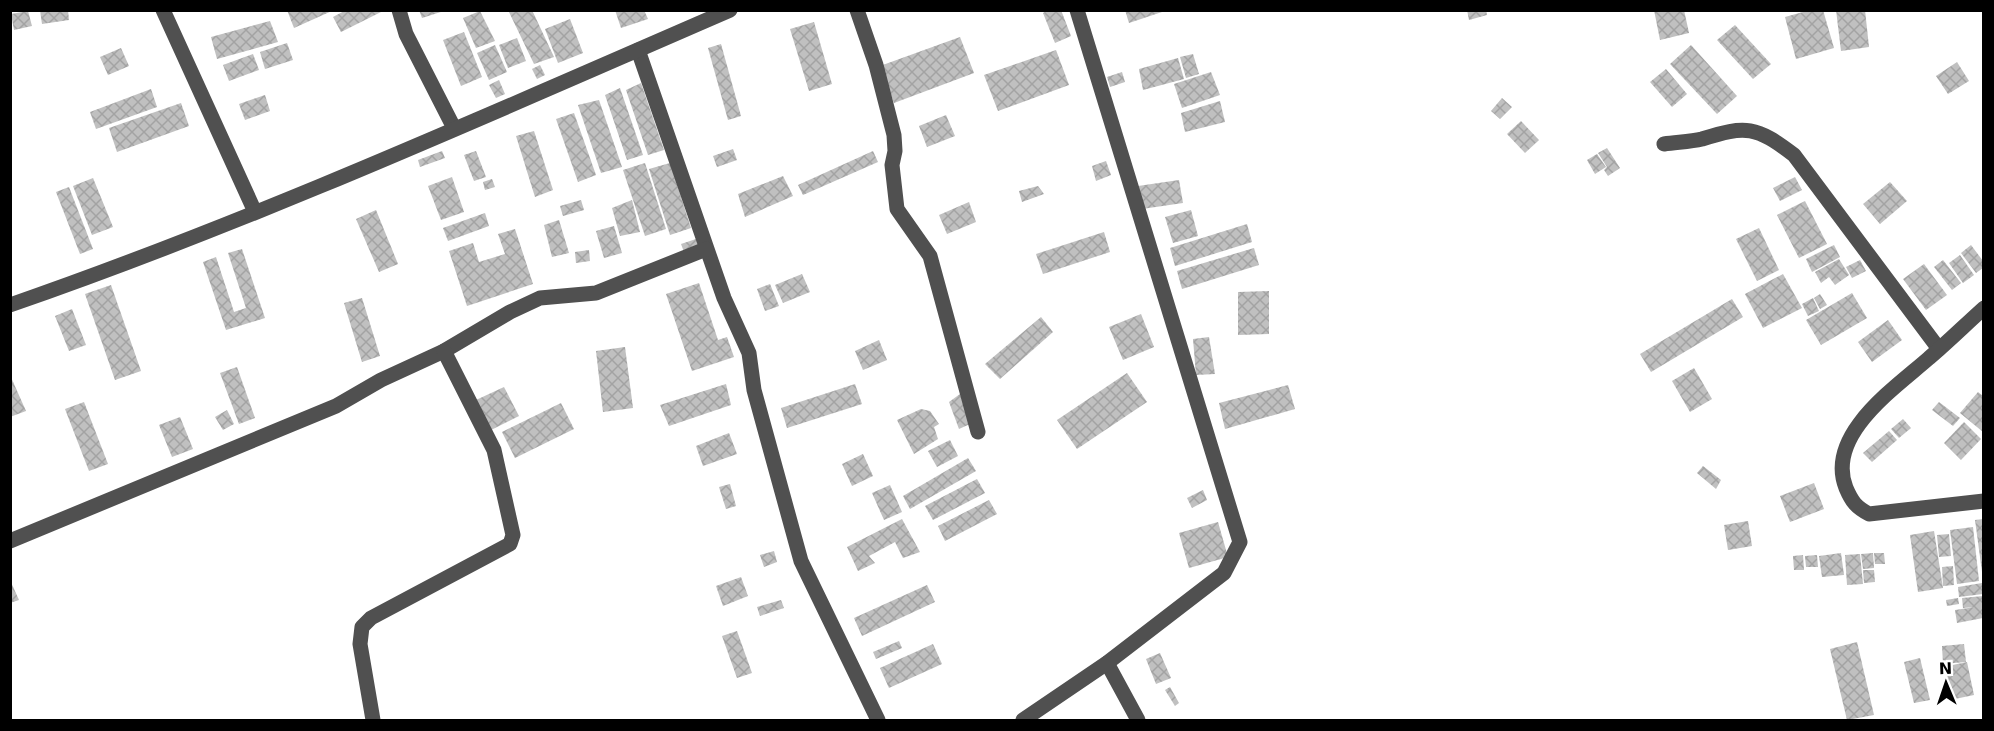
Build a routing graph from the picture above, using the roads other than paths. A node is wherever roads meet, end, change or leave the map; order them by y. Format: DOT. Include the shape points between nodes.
graph roads {
  1 [pos="163,10"];
  2 [pos="399,10"];
  3 [pos="730,10"];
  4 [pos="857,10"];
  5 [pos="1077,10"];
  6 [pos="638,50"];
  7 [pos="454,128"];
  8 [pos="1664,144"];
  9 [pos="255,212"];
  10 [pos="706,249"];
  11 [pos="10,305"];
  12 [pos="1983,308"];
  13 [pos="1939,349"];
  14 [pos="444,351"];
  15 [pos="978,432"];
  16 [pos="1983,501"];
  17 [pos="10,541"];
  18 [pos="1107,663"];
  19 [pos="373,720"];
  20 [pos="878,720"];
  21 [pos="1023,720"];
  22 [pos="1138,720"];
  1 -- 9 [label="street"];
  2 -- 7 [label="street" via="406,34"];
  3 -- 6 [label="street"];
  4 -- 15 [label="street" via="894,135 892,165 897,209 930,256"];
  5 -- 18 [label="street" via="1240,542 1224,573"];
  6 -- 7 [label="street"];
  6 -- 10 [label="street"];
  7 -- 9 [label="street"];
  8 -- 13 [label="street" via="1700,140 1724,130 1748,129 1773,139 1794,155"];
  9 -- 11 [label="street"];
  10 -- 14 [label="street" via="596,293 540,298"];
  10 -- 20 [label="street" via="749,353 754,390 801,561"];
  12 -- 13 [label="street"];
  13 -- 16 [label="street" via="1874,406 1854,431 1841,458 1844,482 1854,506 1869,514"];
  14 -- 17 [label="street" via="336,406"];
  14 -- 19 [label="street" via="494,450 513,535 510,544 371,618 363,627 360,644"];
  18 -- 21 [label="street"];
  18 -- 22 [label="street"];
}
